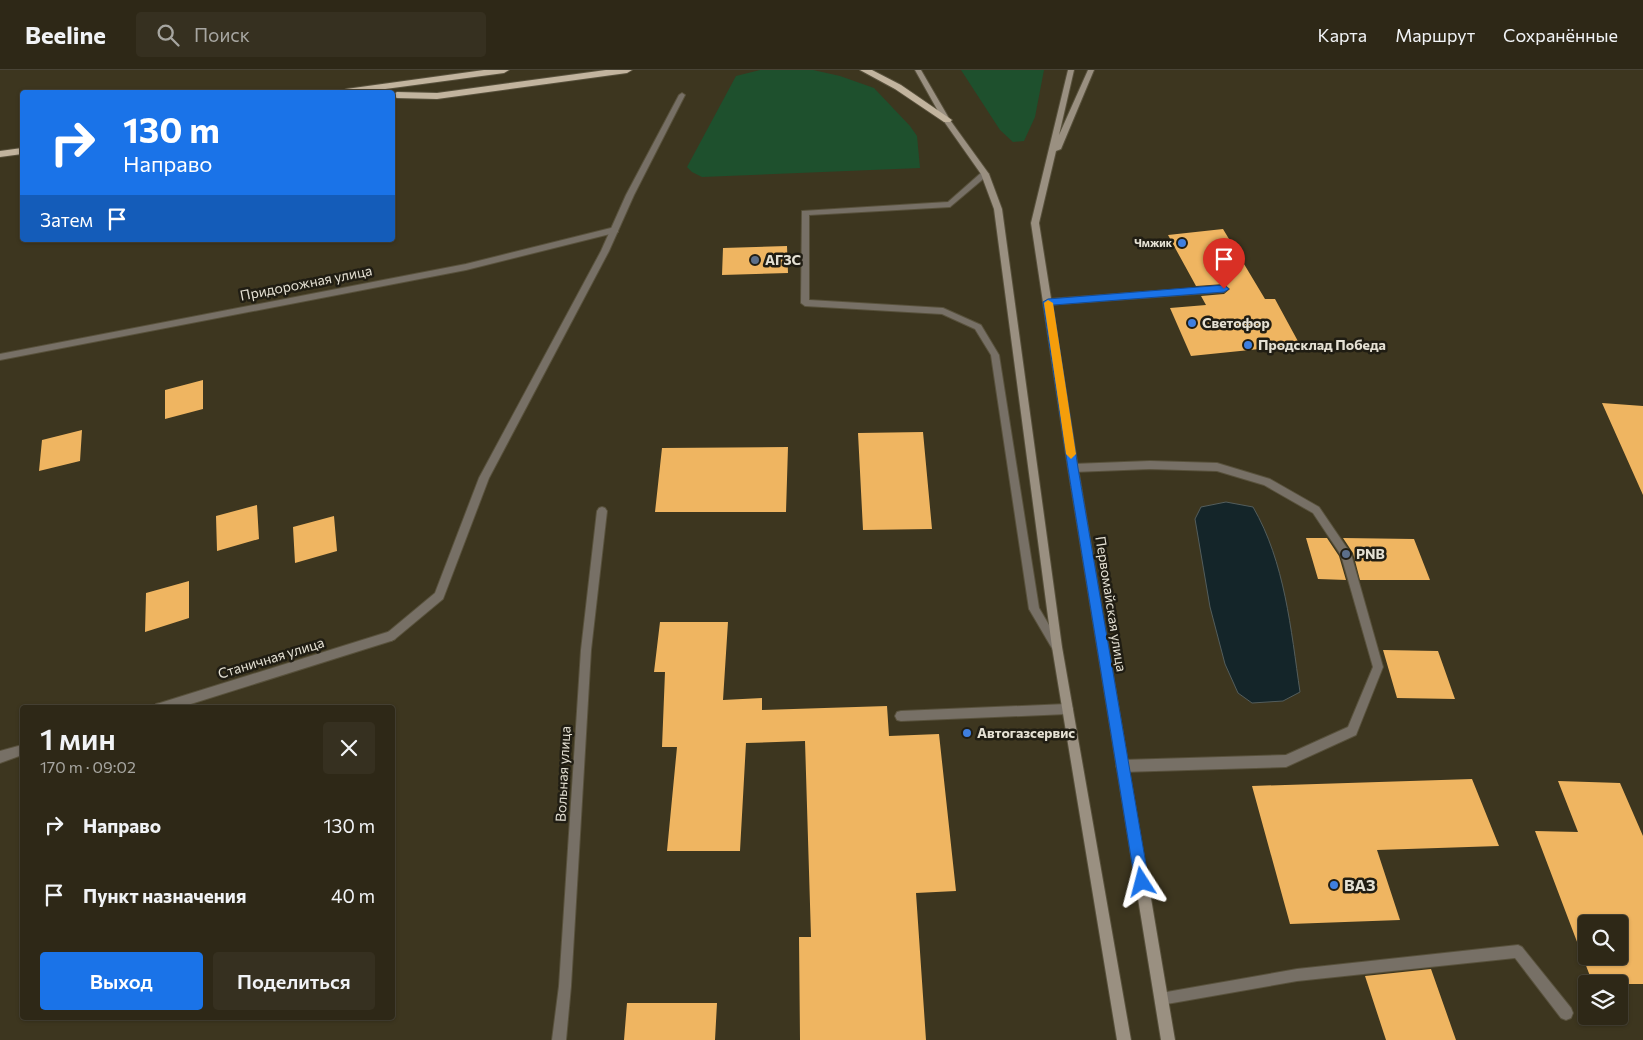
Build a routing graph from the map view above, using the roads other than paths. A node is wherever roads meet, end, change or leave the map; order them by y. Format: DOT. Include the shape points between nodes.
graph roads {
  1 [pos="504,70"];
  2 [pos="572,70"];
  3 [pos="627,70"];
  4 [pos="865,70"];
  5 [pos="918,70"];
  6 [pos="1071,70"];
  7 [pos="1091,70"];
  8 [pos="360,90"];
  9 [pos="395,95"];
  10 [pos="682,95"];
  11 [pos="947,120"];
  12 [pos="20,142"];
  13 [pos="0,145"];
  14 [pos="20,151"];
  15 [pos="0,154"];
  16 [pos="1047,172"];
  17 [pos="985,174"];
  18 [pos="615,230"];
  19 [pos="1224,289"];
  20 [pos="1048,302"];
  21 [pos="0,356"];
  22 [pos="1073,468"];
  23 [pos="602,511"];
  24 [pos="1057,647"];
  25 [pos="170,705"];
  26 [pos="1067,709"];
  27 [pos="901,716"];
  28 [pos="20,751"];
  29 [pos="0,757"];
  30 [pos="1122,766"];
  31 [pos="1161,999"];
  32 [pos="1566,1013"];
  33 [pos="559,1040"];
  34 [pos="1124,1040"];
  35 [pos="1168,1040"];
  1 -- 8 [label="highway"];
  2 -- 9 [label="highway"];
  3 -- 9 [label="highway" via="438,96"];
  4 -- 11 [label="highway" via="898,87"];
  5 -- 11 [label="main road"];
  6 -- 16 [label="main road"];
  7 -- 16 [label="main road"];
  10 -- 18 [label="street" via="630,194"];
  11 -- 17 [label="main road"];
  12 -- 13 [label="highway"];
  14 -- 15 [label="highway"];
  16 -- 20 [label="main road, Первомайская улица" via="1035,223"];
  17 -- 24 [label="main road" via="998,209"];
  17 -- 24 [label="street" via="950,204 805,213 805,303 943,311 978,327 995,355 1034,610"];
  18 -- 21 [label="street, Придорожная улица" via="466,267"];
  18 -- 25 [label="street, Станичная улица" via="484,478 439,596 391,636"];
  19 -- 20 [label="street"];
  20 -- 22 [label="main road, Первомайская улица"];
  22 -- 30 [label="main road, Первомайская улица"];
  22 -- 30 [label="street" via="1217,467 1267,482 1316,510 1346,554 1378,667 1352,731 1286,761"];
  23 -- 33 [label="street, Вольная улица" via="586,650"];
  24 -- 26 [label="main road"];
  26 -- 27 [label="street"];
  26 -- 34 [label="main road"];
  28 -- 29 [label="street"];
  30 -- 31 [label="main road, Первомайская улица"];
  31 -- 32 [label="street" via="1297,975 1518,951"];
  31 -- 35 [label="main road, Первомайская улица"];
}
